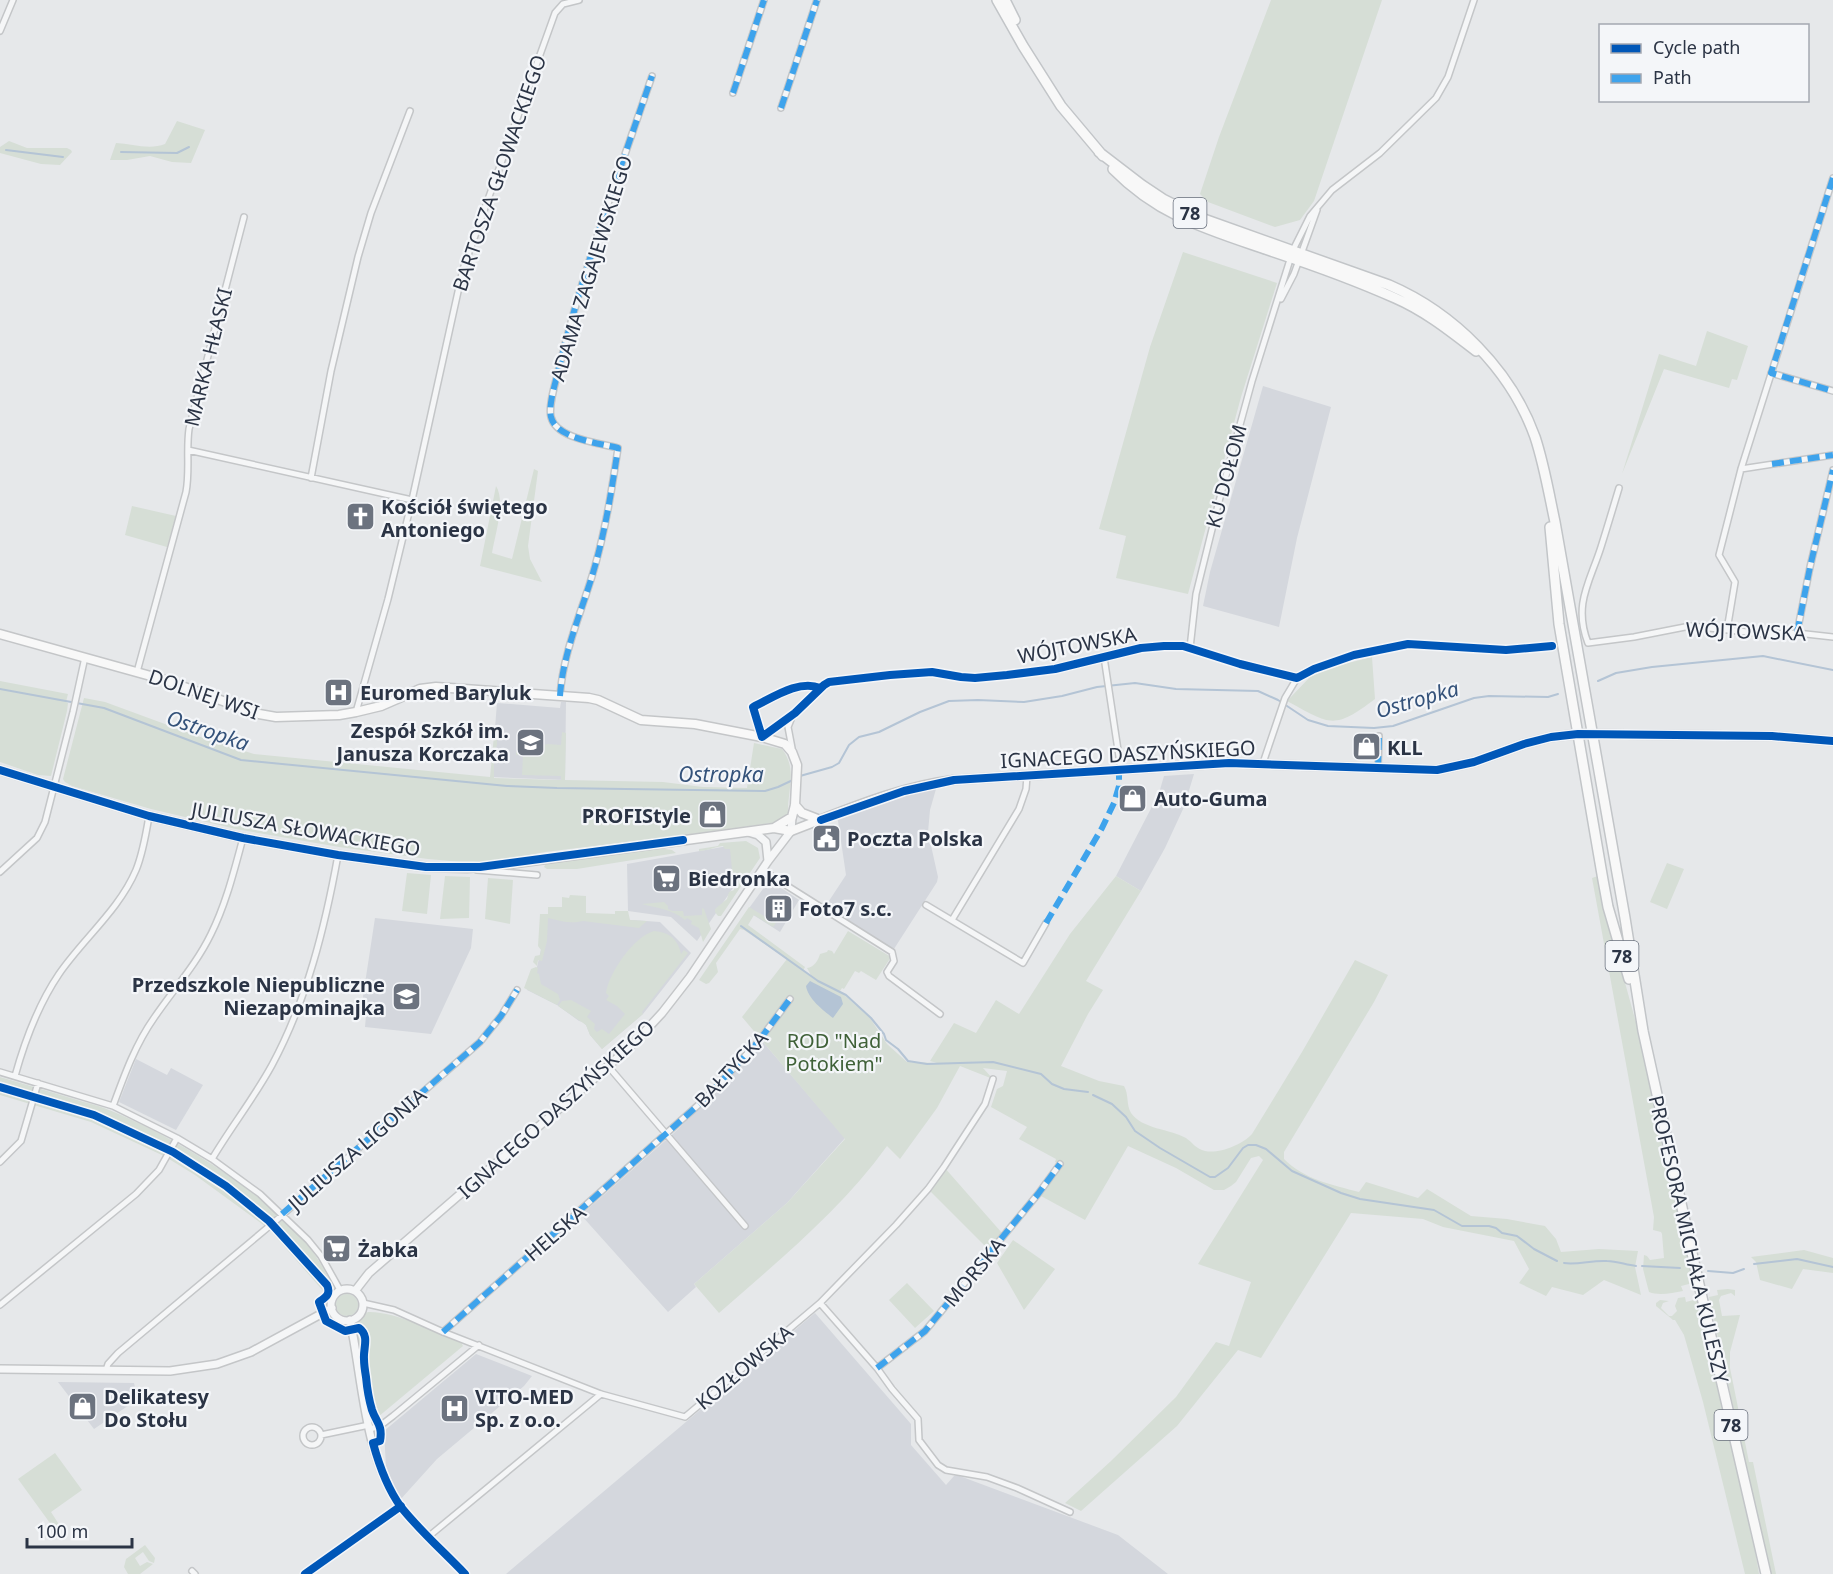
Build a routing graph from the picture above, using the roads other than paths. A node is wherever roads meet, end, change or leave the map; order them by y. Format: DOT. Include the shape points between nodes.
graph roads {
  1 [pos="14,0"];
  2 [pos="579,0"];
  3 [pos="764,0"];
  4 [pos="817,0"];
  5 [pos="997,0"];
  6 [pos="1005,0"];
  7 [pos="1474,0"];
  8 [pos="0,31"];
  9 [pos="652,76"];
  10 [pos="1047,86"];
  11 [pos="733,93"];
  12 [pos="781,108"];
  13 [pos="410,111"];
  14 [pos="1833,178"];
  15 [pos="1318,206"];
  16 [pos="244,217"];
  17 [pos="1296,256"];
  18 [pos="1276,307"];
  19 [pos="1771,373"];
  20 [pos="1833,391"];
  21 [pos="188,450"];
  22 [pos="1833,455"];
  23 [pos="1742,469"];
  24 [pos="1833,470"];
  25 [pos="311,478"];
  26 [pos="1546,483"];
  27 [pos="1619,489"];
  28 [pos="412,500"];
  29 [pos="1726,630"];
  30 [pos="1797,633"];
  31 [pos="0,634"];
  32 [pos="1833,637"];
  33 [pos="1552,646"];
  34 [pos="1190,648"];
  35 [pos="85,656"];
  36 [pos="1104,657"];
  37 [pos="136,672"];
  38 [pos="1297,678"];
  39 [pos="820,688"];
  40 [pos="560,696"];
  41 [pos="356,712"];
  42 [pos="795,713"];
  43 [pos="1578,734"];
  44 [pos="1592,734"];
  45 [pos="1379,736"];
  46 [pos="762,737"];
  47 [pos="1833,741"];
  48 [pos="792,752"];
  49 [pos="1263,763"];
  50 [pos="1378,768"];
  51 [pos="0,770"];
  52 [pos="1121,770"];
  53 [pos="1027,776"];
  54 [pos="54,788"];
  55 [pos="795,805"];
  56 [pos="148,816"];
  57 [pos="792,817"];
  58 [pos="821,820"];
  59 [pos="774,828"];
  60 [pos="790,831"];
  61 [pos="748,832"];
  62 [pos="243,838"];
  63 [pos="338,855"];
  64 [pos="768,861"];
  65 [pos="467,868"];
  66 [pos="762,870"];
  67 [pos="0,872"];
  68 [pos="537,874"];
  69 [pos="926,905"];
  70 [pos="952,920"];
  71 [pos="1046,923"];
  72 [pos="517,990"];
  73 [pos="790,999"];
  74 [pos="940,1014"];
  75 [pos="1643,1031"];
  76 [pos="608,1066"];
  77 [pos="0,1072"];
  78 [pos="15,1076"];
  79 [pos="993,1079"];
  80 [pos="38,1083"];
  81 [pos="112,1106"];
  82 [pos="666,1134"];
  83 [pos="177,1138"];
  84 [pos="212,1159"];
  85 [pos="0,1162"];
  86 [pos="1060,1164"];
  87 [pos="282,1214"];
  88 [pos="745,1226"];
  89 [pos="340,1290"];
  90 [pos="355,1291"];
  91 [pos="363,1303"];
  92 [pos="820,1303"];
  93 [pos="0,1305"];
  94 [pos="332,1308"];
  95 [pos="350,1320"];
  96 [pos="443,1332"];
  97 [pos="479,1345"];
  98 [pos="877,1368"];
  99 [pos="0,1369"];
  100 [pos="106,1370"];
  101 [pos="601,1394"];
  102 [pos="370,1427"];
  103 [pos="321,1435"];
  104 [pos="401,1506"];
  105 [pos="1070,1512"];
  106 [pos="428,1537"];
  107 [pos="460,1572"];
  108 [pos="305,1574"];
  109 [pos="1764,1574"];
  1 -- 8 [label="street"];
  2 -- 28 [label="street, BARTOSZA GŁOWACKIEGO" via="564,4 555,13 467,254"];
  3 -- 11 [label="street"];
  4 -- 12 [label="street"];
  5 -- 10 [label="main road, 78"];
  6 -- 10 [label="main road, 78"];
  7 -- 15 [label="street, KU DOŁOM" via="1448,77 1436,98"];
  9 -- 40 [label="street, ADAMA ZAGAJEWSKIEGO" via="588,264 551,401 551,417 558,429 618,448 605,528 562,671"];
  10 -- 17 [label="main road, 78" via="1099,152 1142,185 1181,209"];
  13 -- 25 [label="street" via="358,257"];
  14 -- 19 [label="street"];
  15 -- 17 [label="street, KU DOŁOM"];
  15 -- 17 [label="street, KU DOŁOM" via="1304,226"];
  16 -- 21 [label="street, MARKA HŁASKI" via="189,429"];
  17 -- 18 [label="street, KU DOŁOM"];
  17 -- 18 [label="street, KU DOŁOM"];
  17 -- 26 [label="main road, 78" via="1389,285 1420,300 1459,328 1489,362 1525,414"];
  18 -- 34 [label="street, KU DOŁOM" via="1215,515 1196,594"];
  19 -- 20 [label="street"];
  19 -- 23 [label="street"];
  21 -- 25 [label="street"];
  21 -- 37 [label="street, MARKA HŁASKI" via="186,492"];
  22 -- 23 [label="street"];
  23 -- 29 [label="street" via="1719,555 1735,582"];
  24 -- 30 [label="street"];
  25 -- 28 [label="street"];
  26 -- 43 [label="main road, 78" via="1559,624"];
  26 -- 44 [label="main road, 78"];
  27 -- 29 [label="street, WÓJTOWSKA" via="1585,589 1582,608 1588,642 1690,626"];
  28 -- 41 [label="street, BARTOSZA GŁOWACKIEGO"];
  29 -- 30 [label="street, WÓJTOWSKA"];
  30 -- 32 [label="street, WÓJTOWSKA"];
  31 -- 35 [label="main road, DOLNEJ WSI"];
  33 -- 38 [label="street" via="1506,650 1408,644 1354,655"];
  34 -- 36 [label="street, WÓJTOWSKA" via="1141,648"];
  34 -- 38 [label="street, WÓJTOWSKA"];
  35 -- 37 [label="main road, DOLNEJ WSI"];
  35 -- 54 [label="street"];
  36 -- 39 [label="street, WÓJTOWSKA" via="1007,675 975,678 932,672 829,682"];
  36 -- 52 [label="street"];
  37 -- 41 [label="main road, DOLNEJ WSI" via="259,714 276,717"];
  38 -- 49 [label="street" via="1285,698"];
  39 -- 42 [label="street, WÓJTOWSKA"];
  39 -- 46 [label="street" via="801,686 753,707"];
  40 -- 41 [label="main road, DOLNEJ WSI" via="436,687"];
  40 -- 46 [label="main road, DOLNEJ WSI" via="598,700 641,720 695,724"];
  42 -- 46 [label="street, WÓJTOWSKA"];
  42 -- 48 [label="street" via="788,727"];
  43 -- 44 [label="main road, IGNACEGO DASZYŃSKIEGO"];
  43 -- 50 [label="main road, IGNACEGO DASZYŃSKIEGO" via="1542,740 1437,770"];
  43 -- 75 [label="main road, PROFESORA MICHAŁA KULESZY / 78" via="1608,907"];
  44 -- 47 [label="main road, IGNACEGO DASZYŃSKIEGO" via="1772,736"];
  44 -- 75 [label="main road, PROFESORA MICHAŁA KULESZY / 78"];
  45 -- 50 [label="street"];
  46 -- 48 [label="main road, DOLNEJ WSI" via="785,744"];
  48 -- 55 [label="main road" via="797,765"];
  49 -- 50 [label="main road, IGNACEGO DASZYŃSKIEGO"];
  49 -- 52 [label="main road, IGNACEGO DASZYŃSKIEGO"];
  51 -- 54 [label="main road, JULIUSZA SŁOWACKIEGO"];
  52 -- 53 [label="main road, IGNACEGO DASZYŃSKIEGO"];
  53 -- 58 [label="main road, IGNACEGO DASZYŃSKIEGO" via="928,784"];
  53 -- 70 [label="street" via="1019,809"];
  54 -- 56 [label="main road, JULIUSZA SŁOWACKIEGO"];
  54 -- 67 [label="street" via="41,831"];
  55 -- 57 [label="main road"];
  55 -- 58 [label="main road" via="802,813"];
  56 -- 62 [label="main road, JULIUSZA SŁOWACKIEGO"];
  56 -- 78 [label="street" via="133,876 116,904 58,976 28,1034"];
  57 -- 59 [label="main road, JULIUSZA SŁOWACKIEGO"];
  57 -- 60 [label="street"];
  58 -- 60 [label="main road, IGNACEGO DASZYŃSKIEGO"];
  59 -- 60 [label="main road, JULIUSZA SŁOWACKIEGO"];
  59 -- 61 [label="main road, JULIUSZA SŁOWACKIEGO"];
  60 -- 64 [label="street, IGNACEGO DASZYŃSKIEGO"];
  61 -- 64 [label="street" via="766,842"];
  61 -- 65 [label="main road, JULIUSZA SŁOWACKIEGO"];
  62 -- 63 [label="main road, JULIUSZA SŁOWACKIEGO"];
  62 -- 81 [label="street" via="211,935 145,1032"];
  63 -- 65 [label="main road, JULIUSZA SŁOWACKIEGO" via="426,867"];
  63 -- 84 [label="street" via="318,948 297,1010 268,1073"];
  64 -- 66 [label="street, IGNACEGO DASZYŃSKIEGO"];
  65 -- 68 [label="street, JULIUSZA SŁOWACKIEGO"];
  66 -- 74 [label="street" via="892,952 894,961 888,969 889,976"];
  66 -- 76 [label="street, IGNACEGO DASZYŃSKIEGO" via="662,1013"];
  69 -- 70 [label="street"];
  70 -- 71 [label="street" via="1023,963"];
  72 -- 87 [label="street, JULIUSZA LIGONIA" via="480,1042"];
  73 -- 82 [label="street, BAŁTYCKA" via="758,1042"];
  75 -- 109 [label="main road, PROFESORA MICHAŁA KULESZY / 78"];
  76 -- 82 [label="street"];
  76 -- 90 [label="street, IGNACEGO DASZYŃSKIEGO" via="369,1273"];
  77 -- 78 [label="street"];
  78 -- 80 [label="street"];
  79 -- 92 [label="street, KOZŁOWSKA" via="985,1104 928,1189"];
  80 -- 81 [label="street"];
  80 -- 85 [label="street" via="21,1141"];
  81 -- 83 [label="street"];
  82 -- 88 [label="street"];
  82 -- 96 [label="street, HELSKA"];
  83 -- 84 [label="street"];
  83 -- 93 [label="street" via="159,1170 143,1187"];
  84 -- 87 [label="street"];
  86 -- 98 [label="street, MORSKA" via="925,1331"];
  87 -- 89 [label="street" via="321,1256"];
  87 -- 100 [label="street, JULIUSZA LIGONIA" via="118,1353"];
  89 -- 90 [label="street"];
  89 -- 94 [label="street" via="333,1298"];
  90 -- 91 [label="street"];
  91 -- 95 [label="street" via="361,1313"];
  91 -- 96 [label="street, KOZŁOWSKA" via="394,1310"];
  92 -- 98 [label="street"];
  92 -- 101 [label="street, KOZŁOWSKA" via="685,1417"];
  94 -- 95 [label="street" via="340,1318"];
  94 -- 100 [label="street" via="225,1362 170,1371"];
  95 -- 102 [label="street"];
  96 -- 97 [label="street, KOZŁOWSKA"];
  97 -- 101 [label="street, KOZŁOWSKA"];
  97 -- 102 [label="street" via="380,1426"];
  98 -- 105 [label="street" via="918,1419 919,1440 938,1465 987,1477"];
  99 -- 100 [label="street"];
  101 -- 106 [label="street"];
  102 -- 103 [label="street"];
  102 -- 104 [label="street" via="382,1469"];
  104 -- 106 [label="street"];
  104 -- 108 [label="street"];
  106 -- 107 [label="street"];
}
